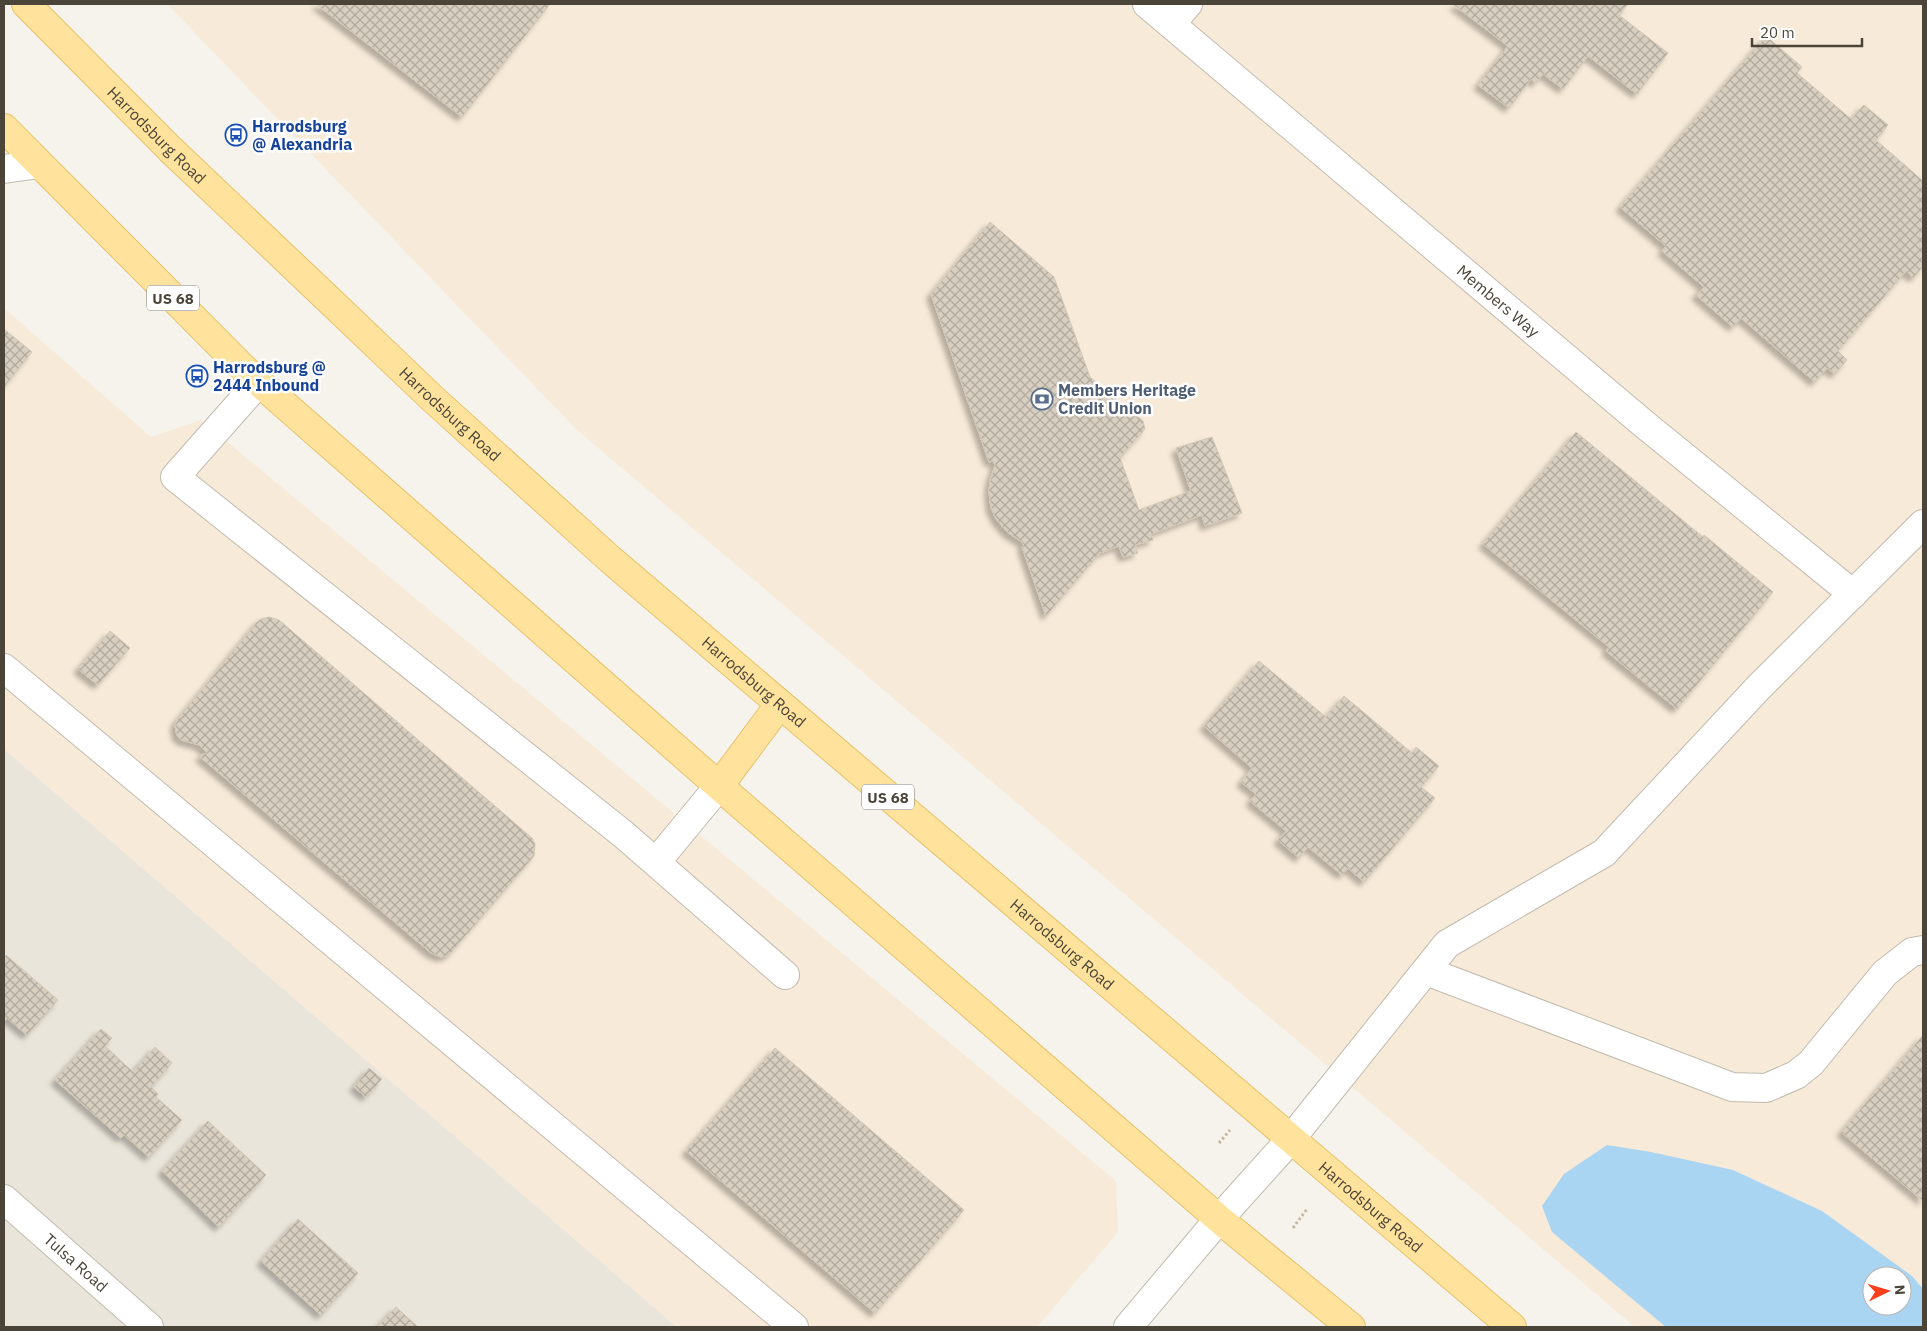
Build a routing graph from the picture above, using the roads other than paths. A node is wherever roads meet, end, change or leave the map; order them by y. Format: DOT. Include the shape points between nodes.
graph roads {
  1 [pos="26,4"];
  2 [pos="1147,4"];
  3 [pos="1180,14"];
  4 [pos="4,128"];
  5 [pos="39,164"];
  6 [pos="4,169"];
  7 [pos="259,382"];
  8 [pos="1922,527"];
  9 [pos="1853,594"];
  10 [pos="4,668"];
  11 [pos="780,704"];
  12 [pos="719,786"];
  13 [pos="657,862"];
  14 [pos="1923,950"];
  15 [pos="1426,971"];
  16 [pos="785,975"];
  17 [pos="1290,1140"];
  18 [pos="4,1199"];
  19 [pos="1219,1219"];
  20 [pos="149,1327"];
  21 [pos="794,1327"];
  22 [pos="1128,1327"];
  23 [pos="1351,1327"];
  24 [pos="1512,1327"];
  1 -- 11 [label="main road, Harrodsburg Road / US 68" via="170,149 433,399 611,560"];
  2 -- 3 [label="street, Members Way"];
  3 -- 9 [label="street, Members Way" via="1644,424"];
  4 -- 5 [label="main road, US 68"];
  5 -- 6 [label="street"];
  5 -- 7 [label="main road, US 68"];
  7 -- 12 [label="main road, US 68"];
  7 -- 13 [label="street" via="175,477"];
  8 -- 9 [label="street"];
  9 -- 15 [label="street" via="1759,687 1604,853 1447,944"];
  10 -- 21 [label="street"];
  11 -- 12 [label="main road"];
  11 -- 17 [label="main road, Harrodsburg Road / US 68"];
  12 -- 13 [label="street"];
  12 -- 19 [label="main road, US 68"];
  13 -- 16 [label="street"];
  14 -- 15 [label="street" via="1912,952 1885,973 1811,1063 1796,1075 1766,1088 1732,1087"];
  15 -- 17 [label="street"];
  17 -- 19 [label="street"];
  17 -- 24 [label="main road, Harrodsburg Road / US 68"];
  18 -- 20 [label="street, Tulsa Road"];
  19 -- 22 [label="street"];
  19 -- 23 [label="main road, US 68"];
}
